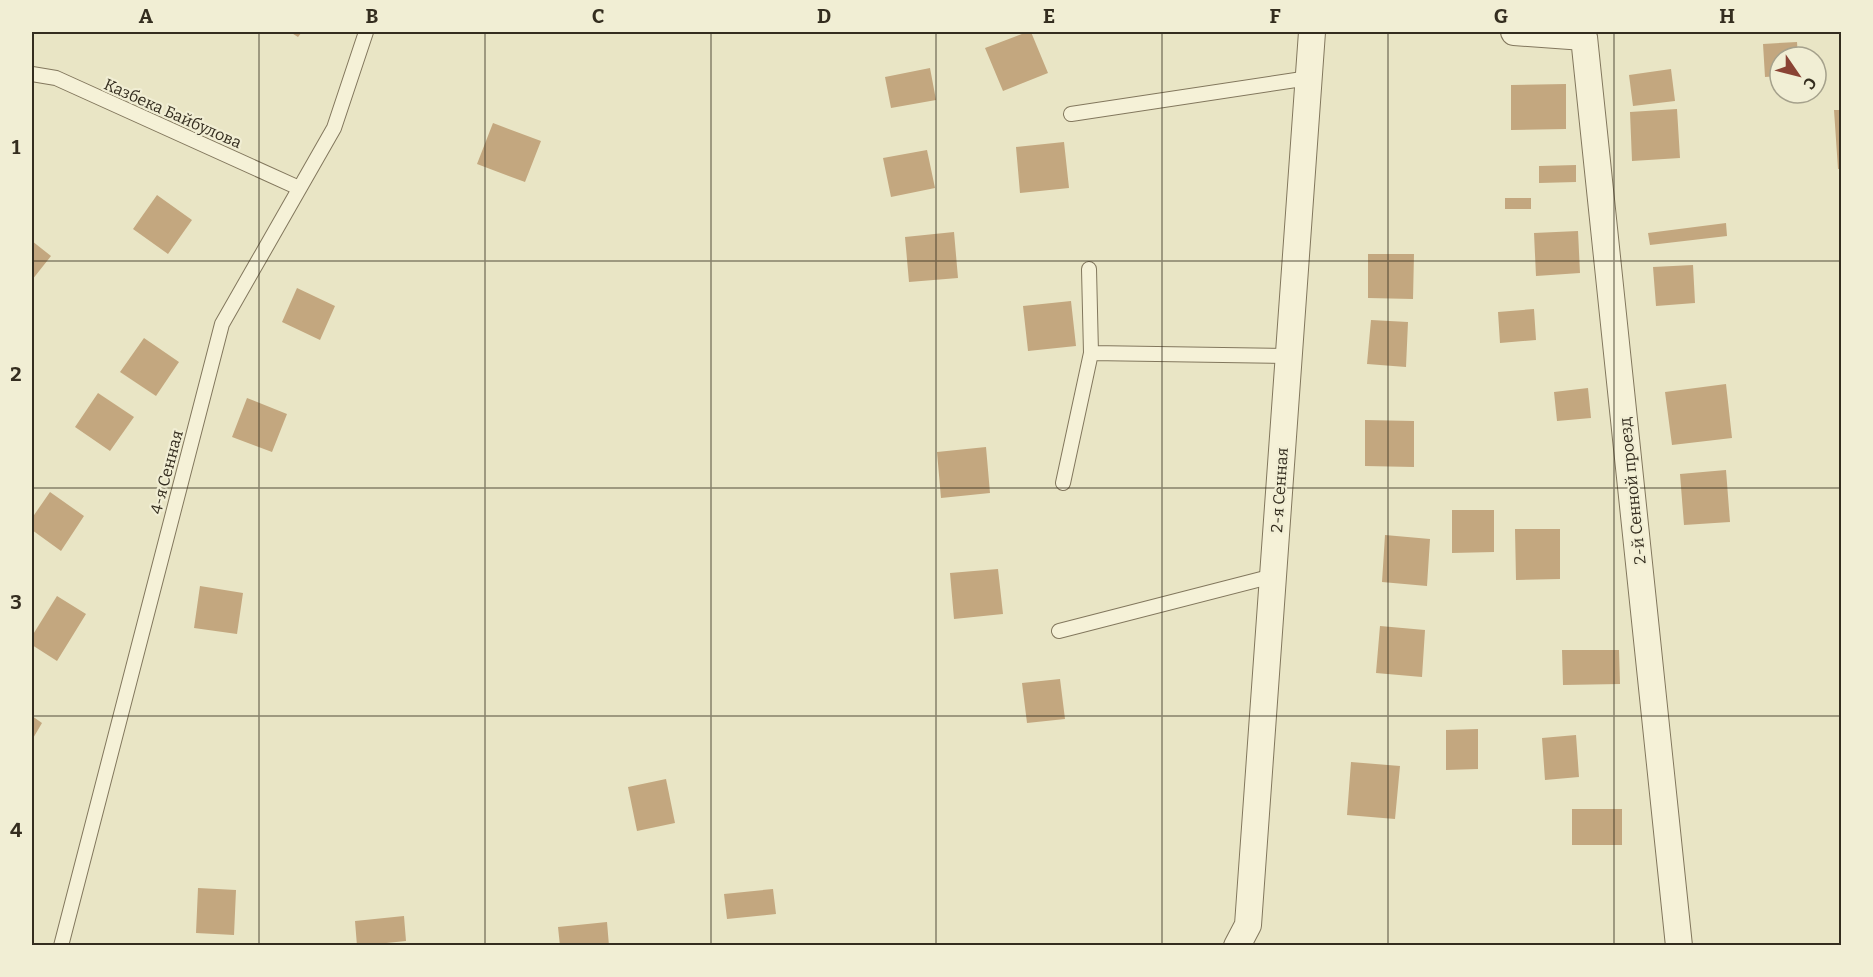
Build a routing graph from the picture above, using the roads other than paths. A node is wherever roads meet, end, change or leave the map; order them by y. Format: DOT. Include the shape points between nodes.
graph roads {
  1 [pos="366,32"];
  2 [pos="1312,32"];
  3 [pos="1514,32"];
  4 [pos="1584,34"];
  5 [pos="32,74"];
  6 [pos="1309,78"];
  7 [pos="1071,114"];
  8 [pos="299,188"];
  9 [pos="1089,269"];
  10 [pos="1091,353"];
  11 [pos="1289,356"];
  12 [pos="1063,483"];
  13 [pos="1273,576"];
  14 [pos="1059,631"];
  15 [pos="61,945"];
  16 [pos="1238,945"];
  17 [pos="1678,945"];
  1 -- 8 [label="lane, 4-я Сенная" via="334,128"];
  2 -- 6 [label="street, 2-я Сенная"];
  3 -- 4 [label="street, 2-й Сенной проезд"];
  4 -- 17 [label="street, 2-й Сенной проезд"];
  5 -- 8 [label="lane, Казбека Байбулова" via="56,78"];
  6 -- 7 [label="lane"];
  6 -- 11 [label="street, 2-я Сенная"];
  8 -- 15 [label="lane, 4-я Сенная" via="222,324"];
  9 -- 10 [label="lane"];
  10 -- 11 [label="lane"];
  10 -- 12 [label="lane"];
  11 -- 13 [label="street, 2-я Сенная"];
  13 -- 14 [label="lane"];
  13 -- 16 [label="street, 2-я Сенная" via="1248,925"];
}
